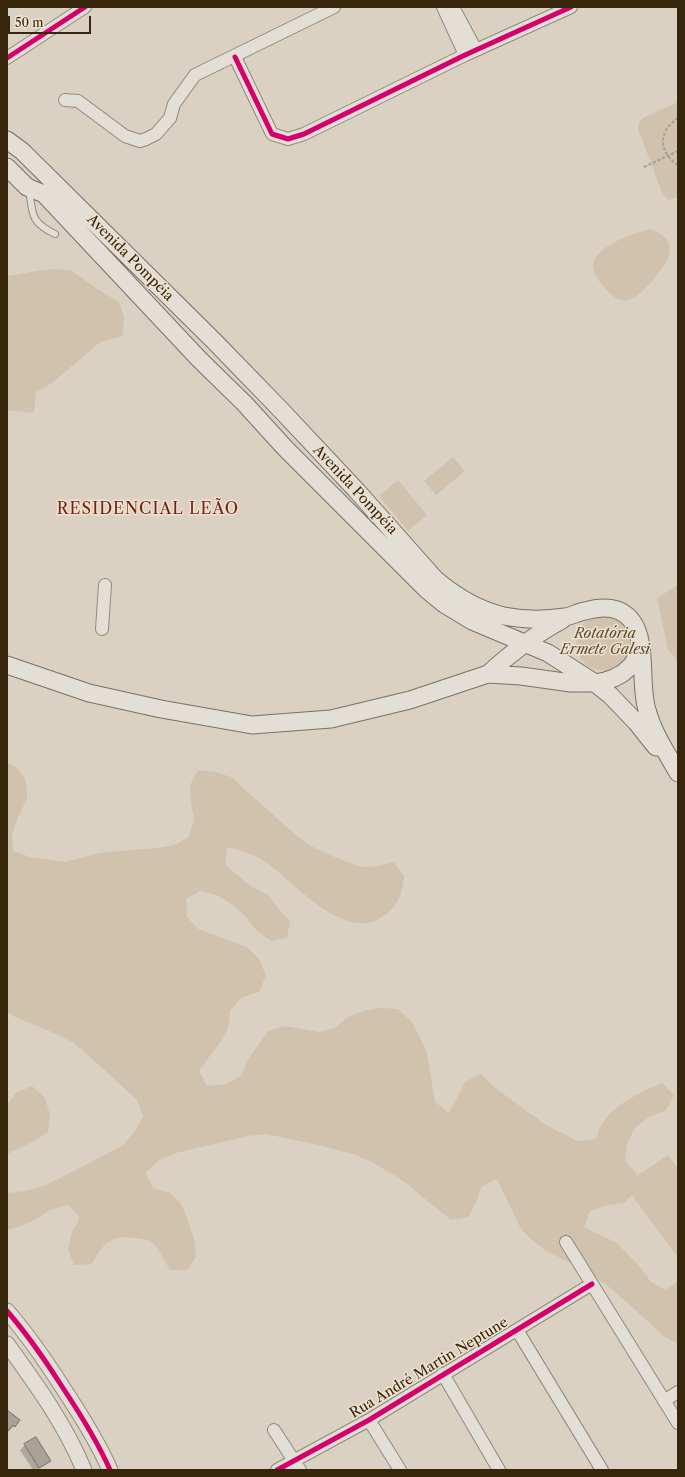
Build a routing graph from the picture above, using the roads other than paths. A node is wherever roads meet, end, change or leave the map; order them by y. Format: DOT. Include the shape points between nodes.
graph roads {
  1 [pos="85,7"];
  2 [pos="334,7"];
  3 [pos="443,7"];
  4 [pos="453,7"];
  5 [pos="571,7"];
  6 [pos="470,52"];
  7 [pos="235,57"];
  8 [pos="7,58"];
  9 [pos="65,100"];
  10 [pos="7,140"];
  11 [pos="7,167"];
  12 [pos="28,188"];
  13 [pos="55,234"];
  14 [pos="174,302"];
  15 [pos="159,316"];
  16 [pos="245,404"];
  17 [pos="280,409"];
  18 [pos="104,585"];
  19 [pos="568,617"];
  20 [pos="102,629"];
  21 [pos="492,629"];
  22 [pos="640,642"];
  23 [pos="524,643"];
  24 [pos="7,665"];
  25 [pos="488,674"];
  26 [pos="595,682"];
  27 [pos="678,774"];
  28 [pos="566,1242"];
  29 [pos="592,1284"];
  30 [pos="7,1311"];
  31 [pos="517,1330"];
  32 [pos="7,1344"];
  33 [pos="444,1374"];
  34 [pos="678,1392"];
  35 [pos="664,1401"];
  36 [pos="369,1420"];
  37 [pos="678,1423"];
  38 [pos="274,1430"];
  39 [pos="297,1465"];
  40 [pos="84,1470"];
  41 [pos="110,1470"];
  42 [pos="277,1470"];
  43 [pos="400,1470"];
  44 [pos="499,1470"];
  45 [pos="602,1470"];
  1 -- 8 [label="street"];
  2 -- 7 [label="street"];
  3 -- 6 [label="street"];
  4 -- 6 [label="street"];
  5 -- 6 [label="street"];
  6 -- 7 [label="street" via="304,134 288,139 272,134"];
  7 -- 9 [label="street" via="195,75 174,104 170,118 156,134 140,141 125,136 78,101"];
  10 -- 14 [label="main road, Avenida Pompéia" via="22,151"];
  11 -- 12 [label="main road, Avenida Pompéia"];
  12 -- 13 [label="lane" via="33,217 42,228"];
  12 -- 15 [label="main road, Avenida Pompéia" via="44,194"];
  14 -- 15 [label="main road" via="160,307"];
  14 -- 17 [label="main road, Avenida Pompéia"];
  15 -- 16 [label="main road, Avenida Pompéia"];
  16 -- 17 [label="main road" via="272,421 277,418"];
  16 -- 21 [label="main road, Avenida Pompéia" via="285,448 427,590 456,612"];
  17 -- 19 [label="main road, Avenida Pompéia" via="447,589 476,606 505,616 545,619"];
  18 -- 20 [label="street"];
  19 -- 22 [label="main road, Avenida Pompéia" via="601,607 617,610 631,619 636,626"];
  19 -- 23 [label="main road"];
  21 -- 23 [label="main road, Avenida Pompéia"];
  21 -- 25 [label="main road" via="498,641 499,654"];
  22 -- 26 [label="main road" via="638,654 623,674"];
  22 -- 27 [label="main road, Avenida Pompéia" via="647,710"];
  23 -- 25 [label="main road"];
  23 -- 26 [label="main road, Avenida Pompéia" via="548,653"];
  24 -- 25 [label="main road" via="89,694 252,725 331,718 410,700"];
  25 -- 26 [label="main road" via="571,683"];
  26 -- 27 [label="main road, Avenida Pompéia" via="636,722"];
  28 -- 29 [label="street"];
  29 -- 31 [label="street, Rua André Martin Neptune"];
  29 -- 35 [label="street"];
  30 -- 41 [label="street" via="68,1396"];
  31 -- 33 [label="street, Rua André Martin Neptune"];
  31 -- 45 [label="street"];
  32 -- 40 [label="street" via="50,1404"];
  33 -- 36 [label="street, Rua André Martin Neptune"];
  33 -- 44 [label="street"];
  34 -- 35 [label="street"];
  35 -- 37 [label="street"];
  36 -- 39 [label="street, Rua André Martin Neptune"];
  36 -- 43 [label="street"];
  38 -- 39 [label="street"];
  39 -- 42 [label="street, Rua André Martin Neptune"];
}
